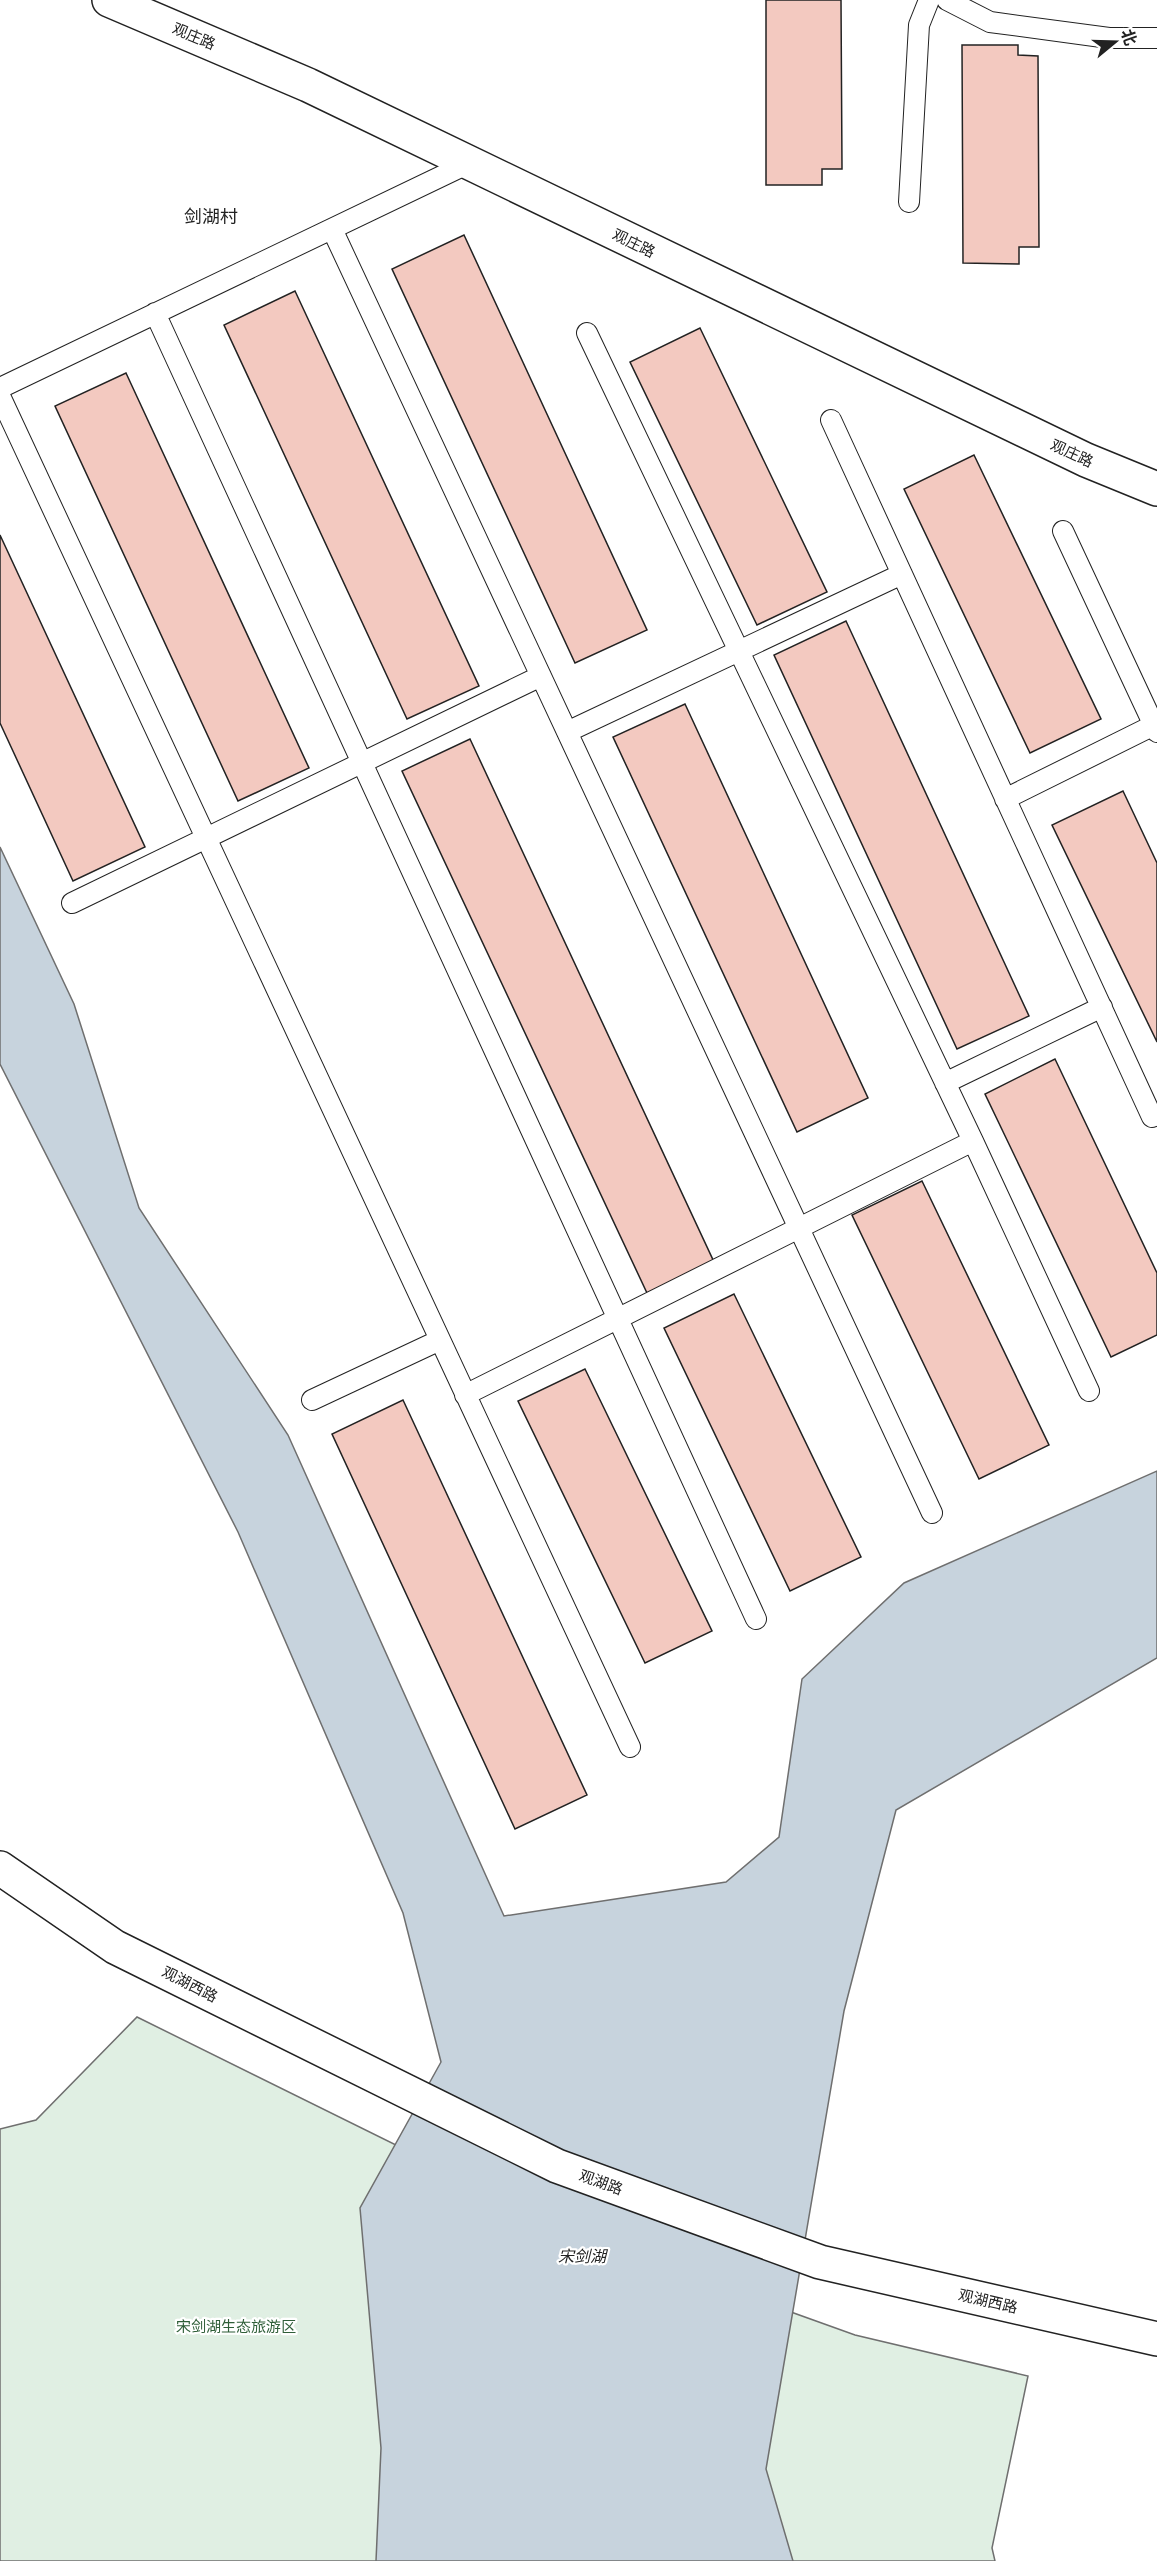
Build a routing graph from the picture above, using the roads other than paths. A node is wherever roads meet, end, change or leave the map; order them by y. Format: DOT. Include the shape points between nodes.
graph roads {
  1 [pos="109,0"];
  2 [pos="929,0"];
  3 [pos="947,0"];
  4 [pos="1157,38"];
  5 [pos="469,163"];
  6 [pos="909,202"];
  7 [pos="332,229"];
  8 [pos="156,314"];
  9 [pos="587,333"];
  10 [pos="0,388"];
  11 [pos="0,396"];
  12 [pos="831,420"];
  13 [pos="1157,489"];
  14 [pos="1062,531"];
  15 [pos="902,574"];
  16 [pos="739,651"];
  17 [pos="541,676"];
  18 [pos="1155,729"];
  19 [pos="567,732"];
  20 [pos="362,763"];
  21 [pos="1005,799"];
  22 [pos="206,838"];
  23 [pos="72,903"];
  24 [pos="1102,1007"];
  25 [pos="945,1083"];
  26 [pos="1152,1117"];
  27 [pos="973,1141"];
  28 [pos="799,1228"];
  29 [pos="617,1318"];
  30 [pos="440,1340"];
  31 [pos="1089,1391"];
  32 [pos="465,1395"];
  33 [pos="312,1400"];
  34 [pos="932,1513"];
  35 [pos="756,1619"];
  36 [pos="630,1747"];
  37 [pos="0,1868"];
  38 [pos="389,2084"];
  39 [pos="820,2262"];
  40 [pos="1157,2339"];
  1 -- 5 [label="street, 观庄路" via="308,85"];
  2 -- 6 [label="lane" via="920,25"];
  3 -- 4 [label="lane" via="990,22 1108,38"];
  5 -- 7 [label="lane"];
  5 -- 13 [label="street, 观庄路" via="1086,460"];
  7 -- 8 [label="lane"];
  7 -- 17 [label="lane"];
  8 -- 10 [label="lane"];
  8 -- 20 [label="lane"];
  9 -- 16 [label="lane"];
  11 -- 22 [label="lane"];
  12 -- 15 [label="lane"];
  14 -- 18 [label="lane"];
  15 -- 16 [label="lane"];
  15 -- 21 [label="lane"];
  16 -- 19 [label="lane"];
  16 -- 25 [label="lane"];
  17 -- 19 [label="lane"];
  17 -- 20 [label="lane"];
  18 -- 21 [label="lane"];
  19 -- 28 [label="lane"];
  20 -- 22 [label="lane"];
  20 -- 29 [label="lane"];
  21 -- 24 [label="lane"];
  22 -- 23 [label="lane"];
  22 -- 30 [label="lane"];
  24 -- 25 [label="lane"];
  24 -- 26 [label="lane"];
  25 -- 27 [label="lane"];
  27 -- 28 [label="lane"];
  27 -- 31 [label="lane"];
  28 -- 29 [label="lane"];
  28 -- 34 [label="lane"];
  29 -- 32 [label="lane"];
  29 -- 35 [label="lane"];
  30 -- 32 [label="lane"];
  30 -- 33 [label="lane"];
  32 -- 36 [label="lane"];
  37 -- 38 [label="street, 观湖西路" via="116,1947"];
  38 -- 39 [label="street, 观湖路" via="557,2166"];
  39 -- 40 [label="street, 观湖西路"];
}
